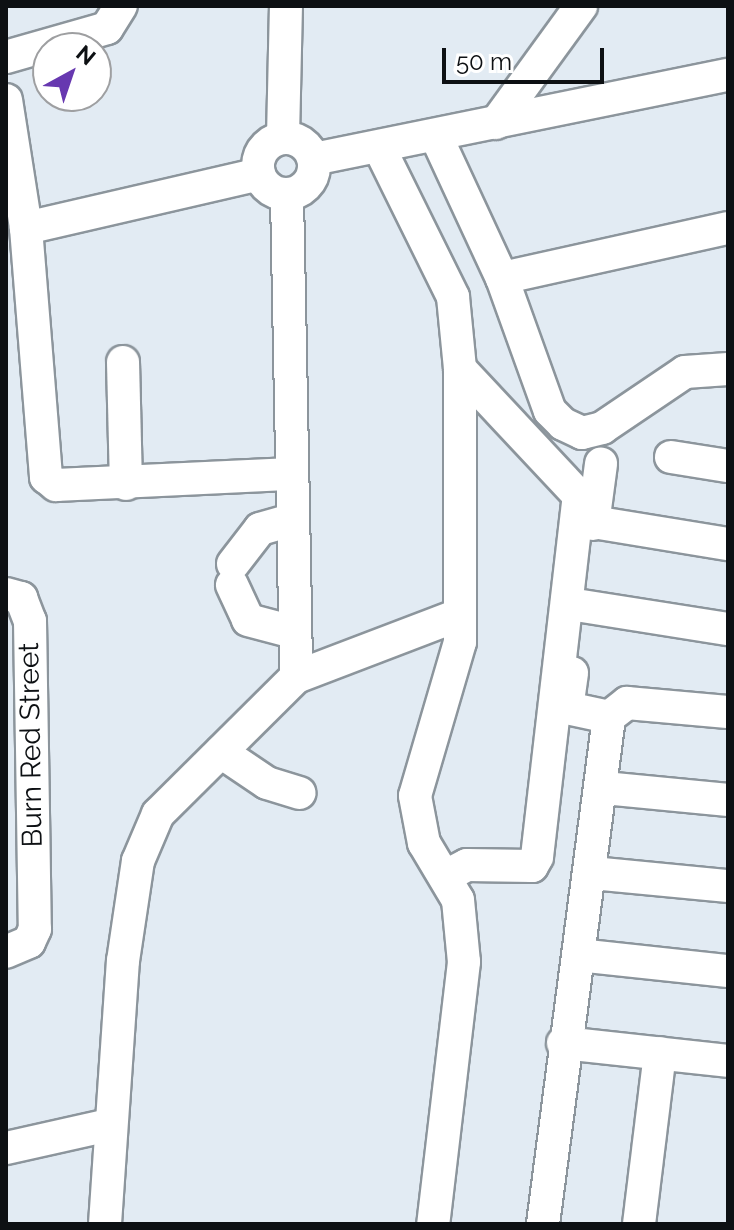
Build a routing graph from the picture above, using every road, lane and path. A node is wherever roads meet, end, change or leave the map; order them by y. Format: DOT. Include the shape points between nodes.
graph roads {
  1 [pos="121,6"];
  2 [pos="581,6"];
  3 [pos="292,7"];
  4 [pos="6,57"];
  5 [pos="728,75"];
  6 [pos="6,100"];
  7 [pos="496,123"];
  8 [pos="436,136"];
  9 [pos="283,137"];
  10 [pos="380,149"];
  11 [pos="314,159"];
  12 [pos="259,174"];
  13 [pos="287,195"];
  14 [pos="26,228"];
  15 [pos="728,228"];
  16 [pos="502,278"];
  17 [pos="123,362"];
  18 [pos="460,369"];
  19 [pos="728,369"];
  20 [pos="671,457"];
  21 [pos="601,464"];
  22 [pos="728,466"];
  23 [pos="292,474"];
  24 [pos="126,484"];
  25 [pos="292,520"];
  26 [pos="593,522"];
  27 [pos="728,544"];
  28 [pos="14,596"];
  29 [pos="582,606"];
  30 [pos="458,615"];
  31 [pos="728,629"];
  32 [pos="293,632"];
  33 [pos="296,677"];
  34 [pos="16,695"];
  35 [pos="728,712"];
  36 [pos="609,717"];
  37 [pos="221,752"];
  38 [pos="604,788"];
  39 [pos="299,793"];
  40 [pos="728,800"];
  41 [pos="20,820"];
  42 [pos="592,873"];
  43 [pos="448,875"];
  44 [pos="728,886"];
  45 [pos="17,947"];
  46 [pos="578,955"];
  47 [pos="728,971"];
  48 [pos="563,1043"];
  49 [pos="660,1053"];
  50 [pos="728,1061"];
  51 [pos="109,1125"];
  52 [pos="6,1148"];
  53 [pos="105,1224"];
  54 [pos="433,1224"];
  55 [pos="543,1224"];
  56 [pos="639,1224"];
  1 -- 4 [label="street" via="107,28"];
  2 -- 7 [label="street"];
  3 -- 9 [label="street"];
  5 -- 7 [label="street"];
  6 -- 14 [label="street"];
  7 -- 8 [label="street"];
  8 -- 10 [label="street"];
  8 -- 16 [label="street"];
  9 -- 11 [label="street" via="303,142"];
  9 -- 12 [label="street" via="260,154"];
  10 -- 11 [label="street"];
  10 -- 18 [label="street" via="453,297"];
  11 -- 13 [label="street" via="312,179"];
  12 -- 13 [label="street" via="270,189"];
  12 -- 14 [label="street"];
  13 -- 23 [label="street"];
  14 -- 24 [label="street" via="41,465 56,485"];
  15 -- 16 [label="street"];
  16 -- 19 [label="street" via="550,411 582,433 622,418 685,372"];
  17 -- 24 [label="street"];
  18 -- 30 [label="street"];
  18 -- 43 [label="street" via="579,496 537,857 532,866 467,865"];
  20 -- 22 [label="street"];
  21 -- 26 [label="street"];
  23 -- 24 [label="street"];
  23 -- 25 [label="street"];
  25 -- 32 [label="street"];
  25 -- 32 [label="street" via="260,529 232,574 248,620"];
  26 -- 27 [label="street"];
  26 -- 29 [label="street"];
  28 -- 34 [label="street, Burn Red Street" via="30,621"];
  29 -- 31 [label="street"];
  29 -- 36 [label="street" via="567,708"];
  30 -- 33 [label="street"];
  30 -- 43 [label="street" via="460,642 415,796 424,843"];
  32 -- 33 [label="street"];
  33 -- 37 [label="street"];
  34 -- 41 [label="street, Burn Red Street"];
  35 -- 36 [label="street" via="627,703"];
  36 -- 38 [label="street"];
  37 -- 39 [label="street" via="267,783"];
  37 -- 51 [label="street" via="184,782 144,838 123,961"];
  38 -- 40 [label="street"];
  38 -- 42 [label="street"];
  41 -- 45 [label="street, Burn Red Street"];
  42 -- 44 [label="street"];
  42 -- 46 [label="street"];
  43 -- 54 [label="street" via="464,962"];
  46 -- 47 [label="street"];
  46 -- 48 [label="street"];
  48 -- 49 [label="street"];
  48 -- 55 [label="street"];
  49 -- 50 [label="street"];
  49 -- 56 [label="street"];
  51 -- 52 [label="street"];
  51 -- 53 [label="street"];
}
